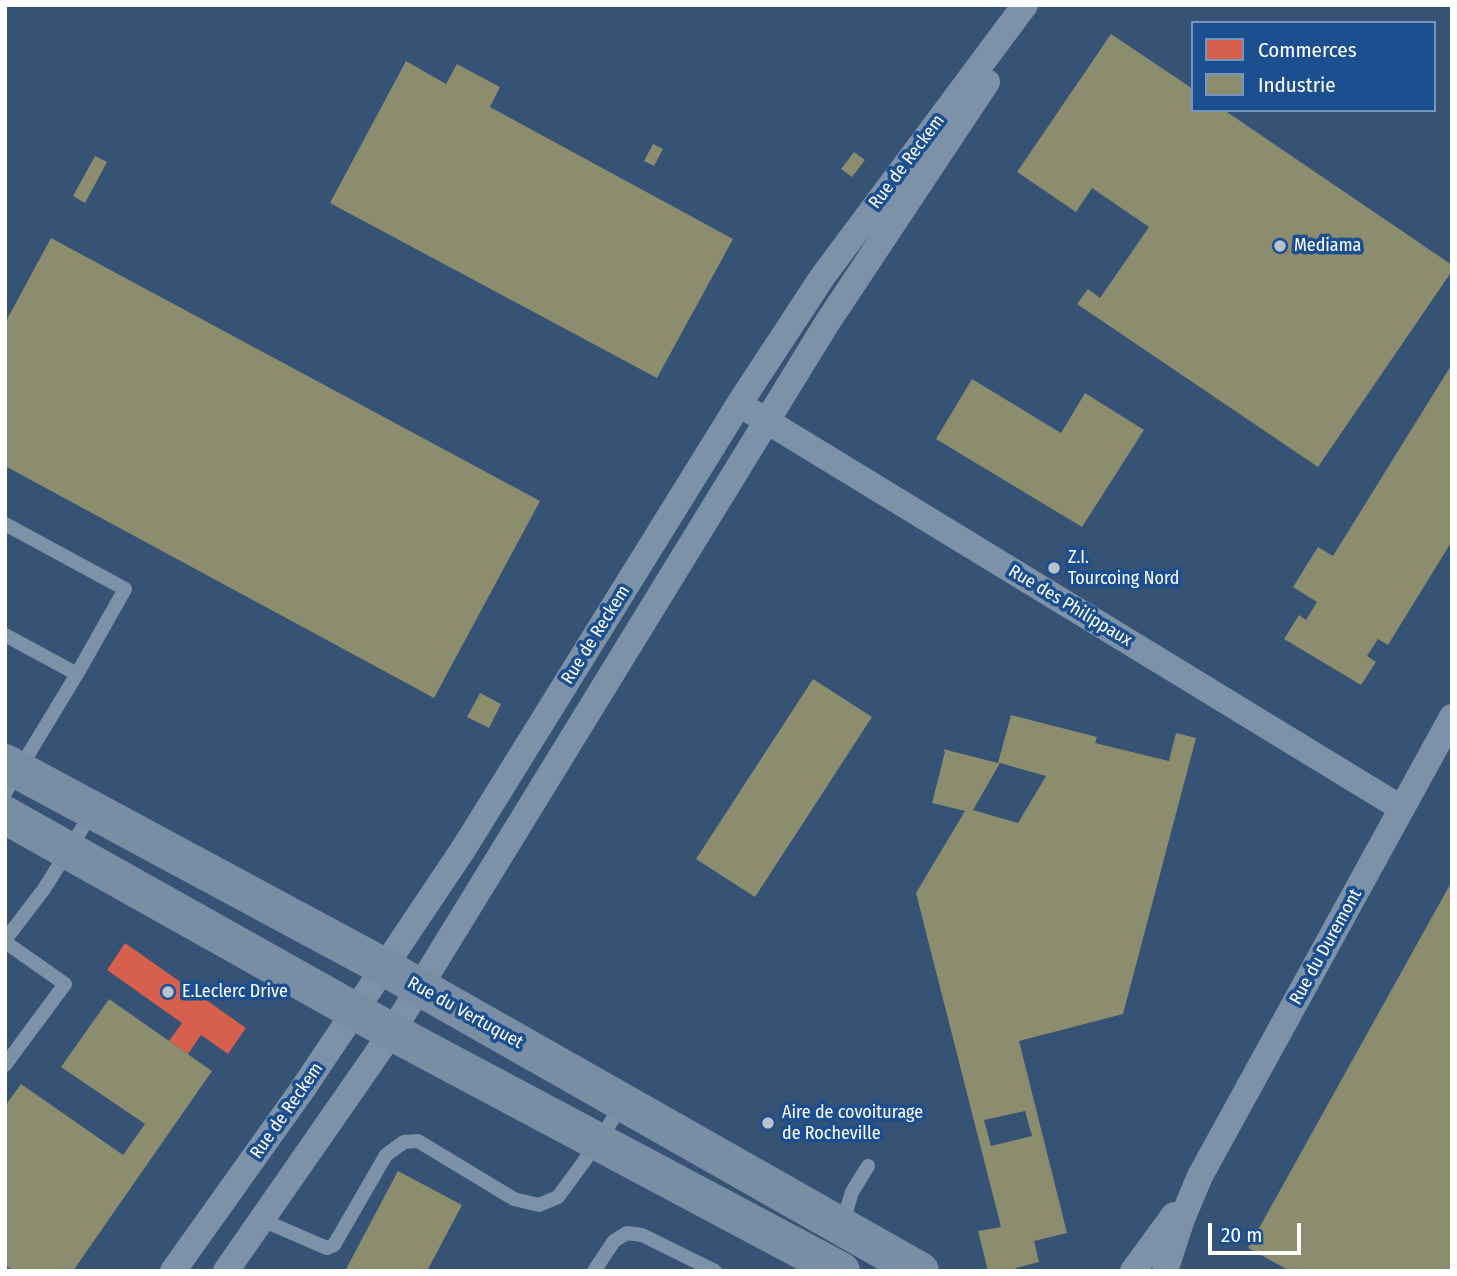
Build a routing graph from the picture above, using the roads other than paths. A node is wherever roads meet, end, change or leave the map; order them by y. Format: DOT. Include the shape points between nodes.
graph roads {
  1 [pos="1025,5"];
  2 [pos="1035,5"];
  3 [pos="739,404"];
  4 [pos="766,421"];
  5 [pos="5,524"];
  6 [pos="5,635"];
  7 [pos="78,674"];
  8 [pos="1452,717"];
  9 [pos="10,775"];
  10 [pos="1401,808"];
  11 [pos="94,810"];
  12 [pos="5,815"];
  13 [pos="68,850"];
  14 [pos="5,941"];
  15 [pos="384,967"];
  16 [pos="418,987"];
  17 [pos="355,1011"];
  18 [pos="392,1032"];
  19 [pos="5,1065"];
  20 [pos="623,1103"];
  21 [pos="599,1141"];
  22 [pos="868,1166"];
  23 [pos="1200,1176"];
  24 [pos="262,1220"];
  25 [pos="835,1254"];
  26 [pos="173,1271"];
  27 [pos="226,1271"];
  28 [pos="593,1271"];
  29 [pos="715,1271"];
  30 [pos="920,1271"];
  31 [pos="1133,1271"];
  32 [pos="1165,1271"];
  1 -- 3 [label="street, Rue de Reckem" via="823,276"];
  2 -- 4 [label="street, Rue de Reckem"];
  3 -- 4 [label="street, Rue des Philippaux"];
  3 -- 15 [label="street, Rue de Reckem" via="464,848"];
  4 -- 10 [label="street, Rue des Philippaux"];
  4 -- 16 [label="street, Rue de Reckem"];
  5 -- 7 [label="lane" via="125,589"];
  6 -- 7 [label="lane"];
  7 -- 9 [label="lane"];
  8 -- 10 [label="street, Rue du Duremont"];
  9 -- 11 [label="street, Rue du Vertuquet"];
  10 -- 23 [label="street, Rue du Duremont"];
  11 -- 13 [label="lane"];
  11 -- 15 [label="street, Rue du Vertuquet"];
  12 -- 13 [label="street, Rue du Vertuquet"];
  13 -- 14 [label="lane"];
  13 -- 17 [label="street, Rue du Vertuquet"];
  14 -- 19 [label="lane" via="65,984"];
  15 -- 16 [label="street, Rue du Vertuquet"];
  15 -- 17 [label="street, Rue de Reckem"];
  16 -- 18 [label="street, Rue de Reckem"];
  16 -- 20 [label="street, Rue du Vertuquet"];
  17 -- 18 [label="street, Rue du Vertuquet"];
  17 -- 26 [label="street, Rue de Reckem"];
  18 -- 21 [label="street, Rue du Vertuquet"];
  18 -- 24 [label="street, Rue de Reckem"];
  20 -- 21 [label="lane"];
  20 -- 25 [label="street, Rue du Vertuquet"];
  21 -- 24 [label="lane" via="558,1196 539,1205 514,1199 418,1141 404,1142 386,1154 334,1245 327,1248"];
  21 -- 25 [label="street, Rue du Vertuquet"];
  22 -- 25 [label="lane" via="852,1192"];
  23 -- 31 [label="street, Rue du Duremont"];
  23 -- 32 [label="street, Rue du Duremont"];
  24 -- 27 [label="street, Rue de Reckem"];
  25 -- 30 [label="street, Rue du Vertuquet"];
  28 -- 29 [label="lane" via="614,1241 627,1233 642,1235"];
}
